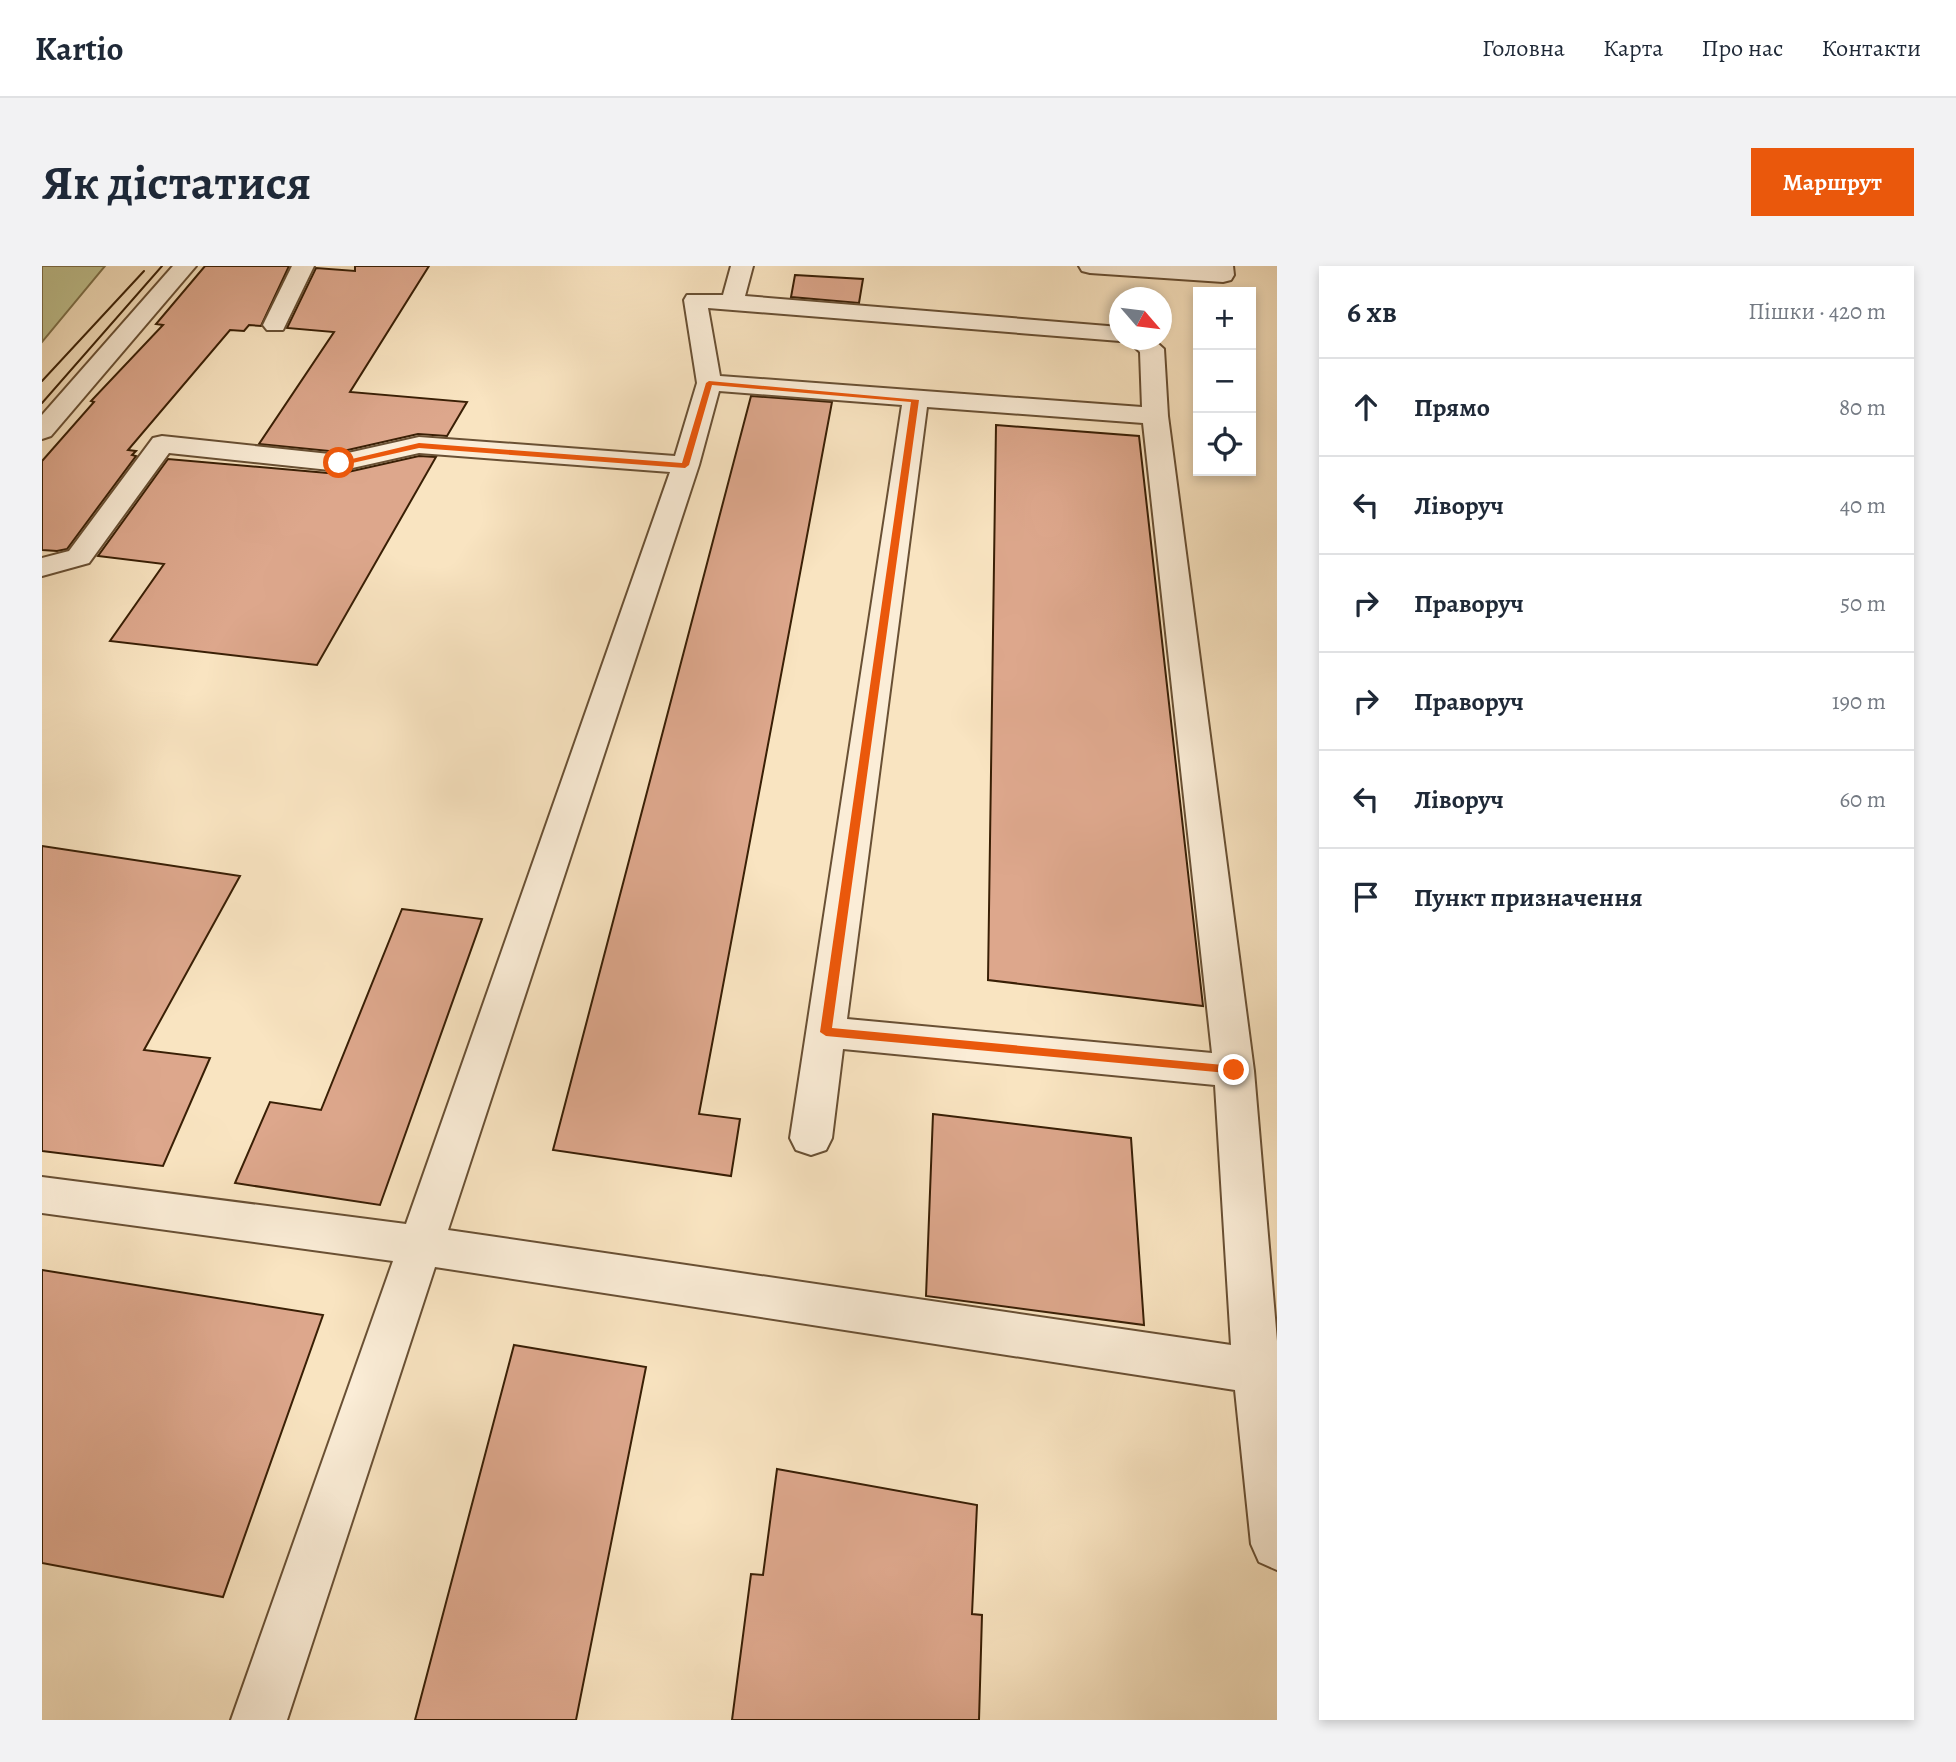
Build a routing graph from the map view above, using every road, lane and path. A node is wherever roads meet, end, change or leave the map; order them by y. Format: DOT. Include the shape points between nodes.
graph roads {
  1 [pos="185,266"];
  2 [pos="303,266"];
  3 [pos="742,266"];
  4 [pos="1090,266"];
  5 [pos="1222,266"];
  6 [pos="695,300"];
  7 [pos="275,325"];
  8 [pos="1109,333"];
  9 [pos="1152,350"];
  10 [pos="709,383"];
  11 [pos="915,400"];
  12 [pos="1155,416"];
  13 [pos="42,431"];
  14 [pos="685,465"];
  15 [pos="42,567"];
  16 [pos="826,1032"];
  17 [pos="1234,1070"];
  18 [pos="811,1138"];
  19 [pos="42,1195"];
  20 [pos="418,1245"];
  21 [pos="1256,1371"];
  22 [pos="1277,1544"];
  23 [pos="259,1720"];
  1 -- 13 [label="street"];
  2 -- 7 [label="street"];
  3 -- 6 [label="street" via="732,302"];
  4 -- 5 [label="street" via="1223,275"];
  6 -- 8 [label="street"];
  6 -- 10 [label="street"];
  9 -- 12 [label="street"];
  10 -- 11 [label="street"];
  10 -- 14 [label="street"];
  11 -- 12 [label="street"];
  11 -- 16 [label="street"];
  12 -- 17 [label="street"];
  14 -- 15 [label="street" via="419,445 339,463 162,444 79,557"];
  14 -- 20 [label="street"];
  16 -- 17 [label="street"];
  16 -- 18 [label="street"];
  17 -- 21 [label="street"];
  19 -- 20 [label="street"];
  20 -- 21 [label="street"];
  20 -- 23 [label="street"];
  21 -- 22 [label="street"];
}
